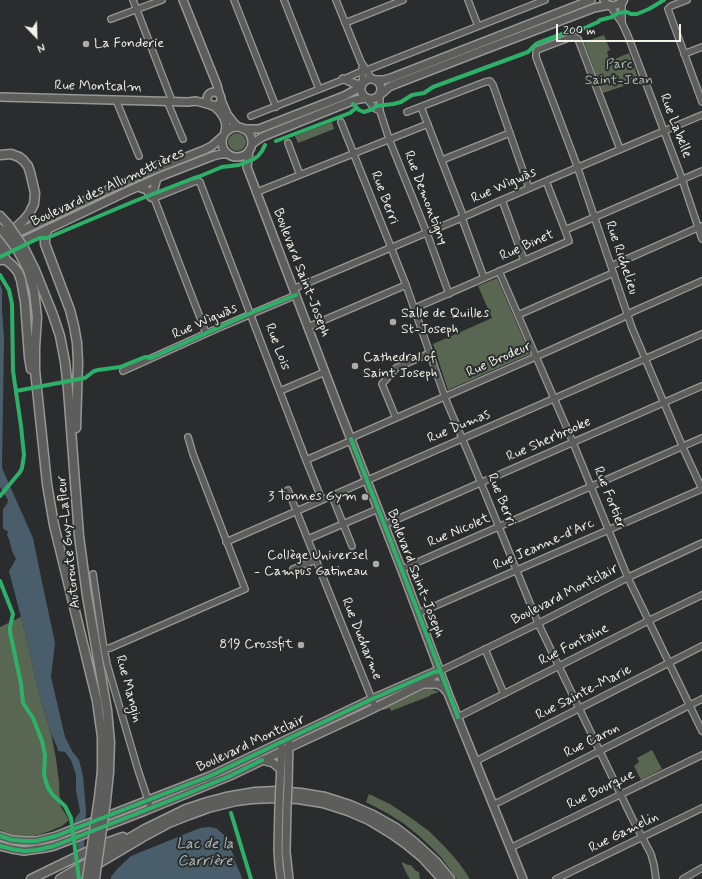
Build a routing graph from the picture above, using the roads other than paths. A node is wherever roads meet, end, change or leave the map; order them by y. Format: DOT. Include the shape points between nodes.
graph roads {
  1 [pos="133,0"];
  2 [pos="162,0"];
  3 [pos="183,0"];
  4 [pos="234,0"];
  5 [pos="284,0"];
  6 [pos="336,0"];
  7 [pos="403,0"];
  8 [pos="468,0"];
  9 [pos="545,0"];
  10 [pos="592,0"];
  11 [pos="687,0"];
  12 [pos="622,1"];
  13 [pos="608,4"];
  14 [pos="136,10"];
  15 [pos="111,19"];
  16 [pos="346,23"];
  17 [pos="622,23"];
  18 [pos="478,26"];
  19 [pos="702,48"];
  20 [pos="684,54"];
  21 [pos="365,71"];
  22 [pos="214,79"];
  23 [pos="343,79"];
  24 [pos="374,80"];
  25 [pos="362,85"];
  26 [pos="319,89"];
  27 [pos="209,94"];
  28 [pos="380,94"];
  29 [pos="220,97"];
  30 [pos="0,98"];
  31 [pos="366,99"];
  32 [pos="116,100"];
  33 [pos="170,101"];
  34 [pos="196,101"];
  35 [pos="702,102"];
  36 [pos="212,105"];
  37 [pos="276,107"];
  38 [pos="421,107"];
  39 [pos="380,111"];
  40 [pos="408,112"];
  41 [pos="702,115"];
  42 [pos="251,116"];
  43 [pos="342,122"];
  44 [pos="428,124"];
  45 [pos="241,128"];
  46 [pos="664,131"];
  47 [pos="510,133"];
  48 [pos="224,134"];
  49 [pos="183,139"];
  50 [pos="389,139"];
  51 [pos="288,143"];
  52 [pos="250,148"];
  53 [pos="620,149"];
  54 [pos="354,154"];
  55 [pos="0,155"];
  56 [pos="139,156"];
  57 [pos="231,156"];
  58 [pos="442,160"];
  59 [pos="247,167"];
  60 [pos="577,167"];
  61 [pos="702,171"];
  62 [pos="300,175"];
  63 [pos="157,178"];
  64 [pos="682,180"];
  65 [pos="546,181"];
  66 [pos="138,187"];
  67 [pos="529,188"];
  68 [pos="256,192"];
  69 [pos="154,198"];
  70 [pos="502,200"];
  71 [pos="462,218"];
  72 [pos="595,218"];
  73 [pos="2,222"];
  74 [pos="700,227"];
  75 [pos="47,230"];
  76 [pos="565,230"];
  77 [pos="426,232"];
  78 [pos="702,239"];
  79 [pos="1,240"];
  80 [pos="391,248"];
  81 [pos="21,249"];
  82 [pos="1,251"];
  83 [pos="3,260"];
  84 [pos="524,260"];
  85 [pos="611,266"];
  86 [pos="499,271"];
  87 [pos="613,273"];
  88 [pos="484,278"];
  89 [pos="702,281"];
  90 [pos="406,285"];
  91 [pos="294,292"];
  92 [pos="449,294"];
  93 [pos="415,308"];
  94 [pos="251,314"];
  95 [pos="518,315"];
  96 [pos="628,315"];
  97 [pos="308,327"];
  98 [pos="206,333"];
  99 [pos="702,334"];
  100 [pos="430,353"];
  101 [pos="536,356"];
  102 [pos="645,359"];
  103 [pos="123,371"];
  104 [pos="325,372"];
  105 [pos="702,386"];
  106 [pos="280,391"];
  107 [pos="445,396"];
  108 [pos="555,399"];
  109 [pos="664,403"];
  110 [pos="39,409"];
  111 [pos="396,418"];
  112 [pos="188,437"];
  113 [pos="462,438"];
  114 [pos="702,438"];
  115 [pos="351,439"];
  116 [pos="573,442"];
  117 [pos="682,446"];
  118 [pos="306,460"];
  119 [pos="74,479"];
  120 [pos="367,480"];
  121 [pos="481,483"];
  122 [pos="591,486"];
  123 [pos="702,489"];
  124 [pos="288,490"];
  125 [pos="332,496"];
  126 [pos="322,500"];
  127 [pos="378,509"];
  128 [pos="296,512"];
  129 [pos="343,524"];
  130 [pos="384,525"];
  131 [pos="498,527"];
  132 [pos="609,530"];
  133 [pos="308,539"];
  134 [pos="226,542"];
  135 [pos="702,543"];
  136 [pos="352,546"];
  137 [pos="316,560"];
  138 [pos="294,569"];
  139 [pos="402,569"];
  140 [pos="516,570"];
  141 [pos="93,574"];
  142 [pos="628,578"];
  143 [pos="702,595"];
  144 [pos="419,613"];
  145 [pos="649,621"];
  146 [pos="538,623"];
  147 [pos="702,646"];
  148 [pos="104,649"];
  149 [pos="485,649"];
  150 [pos="669,663"];
  151 [pos="559,667"];
  152 [pos="440,671"];
  153 [pos="423,684"];
  154 [pos="504,694"];
  155 [pos="449,696"];
  156 [pos="372,699"];
  157 [pos="702,699"];
  158 [pos="689,705"];
  159 [pos="375,707"];
  160 [pos="579,709"];
  161 [pos="458,717"];
  162 [pos="702,731"];
  163 [pos="286,740"];
  164 [pos="289,747"];
  165 [pos="282,751"];
  166 [pos="600,751"];
  167 [pos="702,755"];
  168 [pos="262,760"];
  169 [pos="476,761"];
  170 [pos="280,769"];
  171 [pos="105,772"];
  172 [pos="621,794"];
  173 [pos="148,800"];
  174 [pos="493,804"];
  175 [pos="702,808"];
  176 [pos="151,809"];
  177 [pos="145,829"];
  178 [pos="0,836"];
  179 [pos="642,837"];
  180 [pos="0,846"];
  181 [pos="510,848"];
  182 [pos="95,862"];
  183 [pos="702,868"];
  184 [pos="45,872"];
  185 [pos="75,876"];
  186 [pos="85,876"];
  187 [pos="26,879"];
  188 [pos="31,879"];
  189 [pos="60,879"];
  190 [pos="94,879"];
  191 [pos="281,879"];
  192 [pos="289,879"];
  193 [pos="442,879"];
  194 [pos="450,879"];
  195 [pos="523,879"];
  196 [pos="556,879"];
  197 [pos="656,879"];
  198 [pos="683,879"];
  1 -- 14 [label="street"];
  2 -- 14 [label="street"];
  3 -- 22 [label="main road"];
  4 -- 37 [label="street"];
  5 -- 26 [label="street"];
  6 -- 16 [label="street"];
  7 -- 16 [label="street"];
  8 -- 18 [label="street"];
  9 -- 18 [label="street"];
  10 -- 24 [label="main road" via="387,79"];
  11 -- 20 [label="street" via="668,9"];
  12 -- 13 [label="main road" via="617,6"];
  12 -- 17 [label="street, Rue Labelle"];
  13 -- 17 [label="street, Rue Labelle"];
  13 -- 28 [label="main road" via="466,56 389,87"];
  14 -- 15 [label="street"];
  14 -- 33 [label="street"];
  16 -- 21 [label="street"];
  17 -- 46 [label="street, Rue Labelle"];
  18 -- 21 [label="street"];
  19 -- 20 [label="street"];
  20 -- 35 [label="street"];
  21 -- 23 [label="street"];
  21 -- 24 [label="street"];
  21 -- 25 [label="street"];
  22 -- 27 [label="main road"];
  22 -- 29 [label="main road"];
  23 -- 25 [label="main road"];
  23 -- 26 [label="street"];
  24 -- 25 [label="main road" via="367,80"];
  24 -- 28 [label="main road" via="381,86"];
  25 -- 31 [label="main road" via="362,96"];
  25 -- 45 [label="main road" via="344,96 259,129"];
  26 -- 37 [label="street"];
  27 -- 29 [label="main road" via="215,92"];
  27 -- 34 [label="main road, Rue Montcalm"];
  27 -- 36 [label="main road" via="208,102"];
  28 -- 31 [label="main road" via="373,100"];
  28 -- 39 [label="street, Rue Demontigny"];
  29 -- 36 [label="main road" via="218,105"];
  29 -- 45 [label="main road" via="227,114"];
  30 -- 32 [label="main road, Rue Montcalm"];
  31 -- 39 [label="street, Rue Demontigny"];
  31 -- 52 [label="main road" via="352,101 262,136"];
  32 -- 33 [label="main road, Rue Montcalm"];
  32 -- 56 [label="street"];
  33 -- 34 [label="main road, Rue Montcalm"];
  33 -- 49 [label="street"];
  34 -- 36 [label="main road, Rue Montcalm"];
  36 -- 48 [label="main road" via="224,118"];
  37 -- 42 [label="street"];
  38 -- 40 [label="street"];
  38 -- 44 [label="street"];
  38 -- 47 [label="street" via="490,81"];
  39 -- 50 [label="street, Rue Demontigny"];
  41 -- 46 [label="street, Rue Wìgwàs"];
  43 -- 54 [label="street, Rue Berri"];
  44 -- 50 [label="street"];
  44 -- 58 [label="street"];
  45 -- 48 [label="main road" via="231,128"];
  45 -- 52 [label="main road" via="250,134"];
  46 -- 53 [label="street, Rue Wìgwàs"];
  46 -- 64 [label="street, Rue Labelle"];
  47 -- 58 [label="street"];
  47 -- 67 [label="street"];
  48 -- 57 [label="main road" via="221,143"];
  48 -- 79 [label="main road, Boulevard des Allumettières" via="204,150 143,174"];
  50 -- 54 [label="street"];
  50 -- 77 [label="street, Rue Demontigny"];
  51 -- 62 [label="street"];
  52 -- 57 [label="main road" via="242,156"];
  52 -- 59 [label="main road, Boulevard Saint-Joseph"];
  53 -- 60 [label="street, Rue Wìgwàs"];
  53 -- 60 [label="street, Rue Richelieu" via="577,37 555,42 539,49 536,55"];
  54 -- 62 [label="street"];
  54 -- 80 [label="street, Rue Berri"];
  55 -- 79 [label="highway" via="14,155 25,162 31,174 35,193 34,204 26,219"];
  57 -- 59 [label="main road"];
  57 -- 63 [label="main road, Boulevard des Allumettières" via="212,156"];
  58 -- 71 [label="street"];
  59 -- 68 [label="main road, Boulevard Saint-Joseph"];
  60 -- 65 [label="street, Rue Wìgwàs"];
  60 -- 72 [label="street, Rue Richelieu"];
  61 -- 64 [label="street, Rue Binet"];
  62 -- 68 [label="street"];
  63 -- 66 [label="main road, Boulevard des Allumettières"];
  63 -- 69 [label="main road"];
  64 -- 72 [label="street, Rue Binet"];
  64 -- 74 [label="street, Rue Labelle"];
  65 -- 67 [label="street, Rue Wìgwàs"];
  65 -- 76 [label="street"];
  66 -- 69 [label="main road" via="147,190"];
  66 -- 75 [label="main road, Boulevard des Allumettières"];
  67 -- 70 [label="street, Rue Wìgwàs"];
  68 -- 91 [label="main road, Boulevard Saint-Joseph"];
  69 -- 94 [label="street, Rue Lois" via="196,181 200,182"];
  69 -- 98 [label="street"];
  70 -- 71 [label="street, Rue Wìgwàs"];
  70 -- 84 [label="street"];
  71 -- 77 [label="street, Rue Wìgwàs"];
  71 -- 88 [label="street"];
  72 -- 76 [label="street, Rue Binet"];
  72 -- 85 [label="street, Rue Richelieu"];
  73 -- 81 [label="highway, Autoroute Guy-Lafleur, bridge" via="10,240"];
  74 -- 78 [label="street, Rue Labelle"];
  74 -- 85 [label="street"];
  75 -- 82 [label="main road, Boulevard des Allumettières"];
  75 -- 119 [label="highway" via="45,244 70,310 77,347"];
  76 -- 84 [label="street, Rue Binet" via="570,241"];
  77 -- 80 [label="street, Rue Wìgwàs"];
  77 -- 92 [label="street, Rue Demontigny"];
  79 -- 82 [label="highway"];
  80 -- 90 [label="street, Rue Berri"];
  80 -- 91 [label="street, Rue Wìgwàs"];
  81 -- 110 [label="highway, Autoroute Guy-Lafleur" via="36,302 35,364"];
  81 -- 119 [label="highway, Autoroute Guy-Lafleur" via="32,263 62,344 68,381"];
  82 -- 83 [label="highway"];
  83 -- 110 [label="highway" via="18,272 23,289 29,357"];
  84 -- 86 [label="street, Rue Binet"];
  85 -- 87 [label="street, Rue Richelieu"];
  86 -- 88 [label="street, Rue Binet"];
  86 -- 95 [label="street, Rue Fortier"];
  87 -- 95 [label="street"];
  87 -- 96 [label="street, Rue Richelieu"];
  88 -- 92 [label="street, Rue Binet"];
  89 -- 96 [label="street, Rue Brodeur"];
  90 -- 93 [label="street, Rue Berri"];
  90 -- 97 [label="street"];
  91 -- 94 [label="street, Rue Wìgwàs"];
  91 -- 97 [label="main road, Boulevard Saint-Joseph"];
  92 -- 93 [label="street, Rue Binet"];
  93 -- 100 [label="street, Rue Berri"];
  94 -- 98 [label="street, Rue Wìgwàs"];
  94 -- 106 [label="street, Rue Lois"];
  95 -- 101 [label="street, Rue Fortier"];
  96 -- 101 [label="street, Rue Brodeur"];
  96 -- 102 [label="street, Rue Richelieu"];
  97 -- 104 [label="main road, Boulevard Saint-Joseph"];
  98 -- 103 [label="street, Rue Wìgwàs"];
  99 -- 102 [label="street, Rue Dumas"];
  100 -- 107 [label="street, Rue Berri"];
  100 -- 111 [label="street" via="396,368 382,384"];
  101 -- 107 [label="street, Rue Brodeur"];
  101 -- 108 [label="street, Rue Fortier"];
  102 -- 108 [label="street, Rue Dumas"];
  102 -- 109 [label="street, Rue Richelieu"];
  104 -- 106 [label="street"];
  104 -- 115 [label="main road, Boulevard Saint-Joseph"];
  105 -- 109 [label="street, Rue Sherbrooke"];
  106 -- 118 [label="street, Rue Lois"];
  107 -- 111 [label="street, Rue Brodeur"];
  107 -- 113 [label="street, Rue Berri"];
  108 -- 113 [label="street, Rue Dumas"];
  108 -- 116 [label="street, Rue Fortier"];
  109 -- 116 [label="street, Rue Sherbrooke"];
  109 -- 117 [label="street, Rue Richelieu"];
  110 -- 171 [label="highway, Autoroute Guy-Lafleur" via="50,505 98,706"];
  111 -- 115 [label="street, Rue Brodeur"];
  112 -- 134 [label="street"];
  113 -- 120 [label="street, Rue Dumas"];
  113 -- 121 [label="street, Rue Berri"];
  114 -- 117 [label="street, Rue Nicolet"];
  115 -- 118 [label="street, Rue Brodeur"];
  115 -- 120 [label="main road, Boulevard Saint-Joseph"];
  116 -- 121 [label="street, Rue Sherbrooke"];
  116 -- 122 [label="street, Rue Fortier"];
  117 -- 122 [label="street, Rue Nicolet"];
  117 -- 123 [label="street, Rue Richelieu"];
  118 -- 126 [label="street, Rue Lois"];
  119 -- 171 [label="highway, Autoroute Guy-Lafleur" via="84,573 108,717 110,742"];
  120 -- 125 [label="street, Rue Dumas"];
  120 -- 127 [label="main road, Boulevard Saint-Joseph"];
  121 -- 130 [label="street, Rue Sherbrooke"];
  121 -- 131 [label="street, Rue Berri"];
  122 -- 131 [label="street, Rue Nicolet"];
  122 -- 132 [label="street, Rue Fortier"];
  123 -- 132 [label="street, Rue Jeanne-d'Arc"];
  124 -- 128 [label="street, Rue Ducharme"];
  125 -- 126 [label="street, Rue Dumas"];
  125 -- 129 [label="street"];
  126 -- 128 [label="street, Rue Dumas"];
  127 -- 129 [label="street"];
  127 -- 130 [label="main road, Boulevard Saint-Joseph"];
  128 -- 133 [label="street, Rue Ducharme"];
  128 -- 134 [label="street, Rue Dumas"];
  129 -- 133 [label="street"];
  129 -- 136 [label="street"];
  130 -- 139 [label="main road, Boulevard Saint-Joseph"];
  131 -- 139 [label="street, Rue Nicolet"];
  131 -- 140 [label="street, Rue Berri"];
  132 -- 140 [label="street, Rue Jeanne-d'Arc"];
  132 -- 142 [label="street, Rue Fortier"];
  133 -- 137 [label="street, Rue Ducharme"];
  134 -- 148 [label="street" via="245,589"];
  135 -- 142 [label="street, Boulevard Montclair"];
  137 -- 138 [label="street"];
  137 -- 156 [label="street, Rue Ducharme"];
  139 -- 144 [label="main road, Boulevard Saint-Joseph"];
  140 -- 144 [label="street, Rue Jeanne-d'Arc"];
  140 -- 146 [label="street, Rue Berri"];
  141 -- 148 [label="street, Rue Mangin"];
  142 -- 145 [label="street, Rue Fortier"];
  142 -- 146 [label="street, Boulevard Montclair"];
  143 -- 145 [label="street, Rue Fontaine"];
  144 -- 152 [label="main road, Boulevard Saint-Joseph"];
  145 -- 150 [label="street, Rue Fortier"];
  145 -- 151 [label="street, Rue Fontaine"];
  146 -- 149 [label="street, Boulevard Montclair"];
  146 -- 151 [label="street, Rue Berri"];
  147 -- 150 [label="street, Rue Sainte-Marie"];
  148 -- 173 [label="street, Rue Mangin"];
  149 -- 152 [label="street, Boulevard Montclair"];
  149 -- 154 [label="street"];
  150 -- 158 [label="street, Rue Fortier"];
  150 -- 160 [label="street, Rue Sainte-Marie"];
  151 -- 154 [label="street, Rue Fontaine"];
  151 -- 160 [label="street, Rue Berri"];
  152 -- 153 [label="main road, Boulevard Montclair"];
  152 -- 155 [label="main road, Boulevard Saint-Joseph"];
  152 -- 156 [label="main road, Boulevard Montclair"];
  153 -- 155 [label="main road" via="437,684 443,687"];
  153 -- 159 [label="main road, Boulevard Montclair"];
  154 -- 161 [label="street, Rue Fontaine"];
  155 -- 161 [label="main road, Boulevard Saint-Joseph"];
  156 -- 159 [label="street, Rue Ducharme"];
  156 -- 163 [label="main road, Boulevard Montclair"];
  157 -- 158 [label="street, Rue Caron"];
  158 -- 162 [label="street, Rue Fortier"];
  158 -- 166 [label="street, Rue Caron"];
  159 -- 164 [label="main road, Boulevard Montclair"];
  160 -- 166 [label="street, Rue Berri"];
  160 -- 169 [label="street, Rue Sainte-Marie"];
  161 -- 169 [label="main road, Boulevard Saint-Joseph"];
  163 -- 164 [label="main road"];
  163 -- 165 [label="main road"];
  163 -- 173 [label="main road, Boulevard Montclair" via="210,776"];
  164 -- 165 [label="main road, Boulevard Montclair"];
  164 -- 192 [label="main road, bridge" via="286,852"];
  165 -- 168 [label="main road, Boulevard Montclair"];
  165 -- 170 [label="main road"];
  166 -- 172 [label="street, Rue Berri"];
  166 -- 174 [label="street, Rue Caron"];
  167 -- 172 [label="street, Rue Bourque"];
  168 -- 170 [label="main road"];
  168 -- 176 [label="main road, Boulevard Montclair"];
  169 -- 174 [label="main road, Boulevard Saint-Joseph"];
  170 -- 191 [label="main road, bridge" via="278,853"];
  171 -- 186 [label="highway, Autoroute Guy-Lafleur, bridge"];
  171 -- 190 [label="highway, Autoroute Guy-Lafleur, bridge" via="105,806"];
  172 -- 179 [label="street, Rue Berri"];
  172 -- 181 [label="street, Rue Bourque"];
  173 -- 176 [label="street, Rue Mangin"];
  173 -- 178 [label="main road, Boulevard Montclair" via="48,838 18,841"];
  174 -- 181 [label="main road, Boulevard Saint-Joseph"];
  175 -- 179 [label="street, Rue Gamelin"];
  176 -- 180 [label="main road, Boulevard Montclair" via="54,846 30,851"];
  177 -- 182 [label="highway"];
  177 -- 184 [label="highway" via="103,844"];
  177 -- 194 [label="highway" via="186,810 226,797 266,792 313,795 350,805 388,823 420,847"];
  179 -- 196 [label="street, Rue Gamelin"];
  179 -- 197 [label="street, Rue Berri" via="653,860"];
  181 -- 195 [label="main road, Boulevard Saint-Joseph"];
  182 -- 185 [label="highway"];
  182 -- 186 [label="highway, bridge"];
  182 -- 193 [label="highway" via="198,811 241,800 282,798 329,805 372,821 410,847"];
  183 -- 198 [label="street"];
  184 -- 187 [label="highway"];
  184 -- 188 [label="highway"];
  185 -- 186 [label="highway"];
  185 -- 189 [label="highway"];
}
